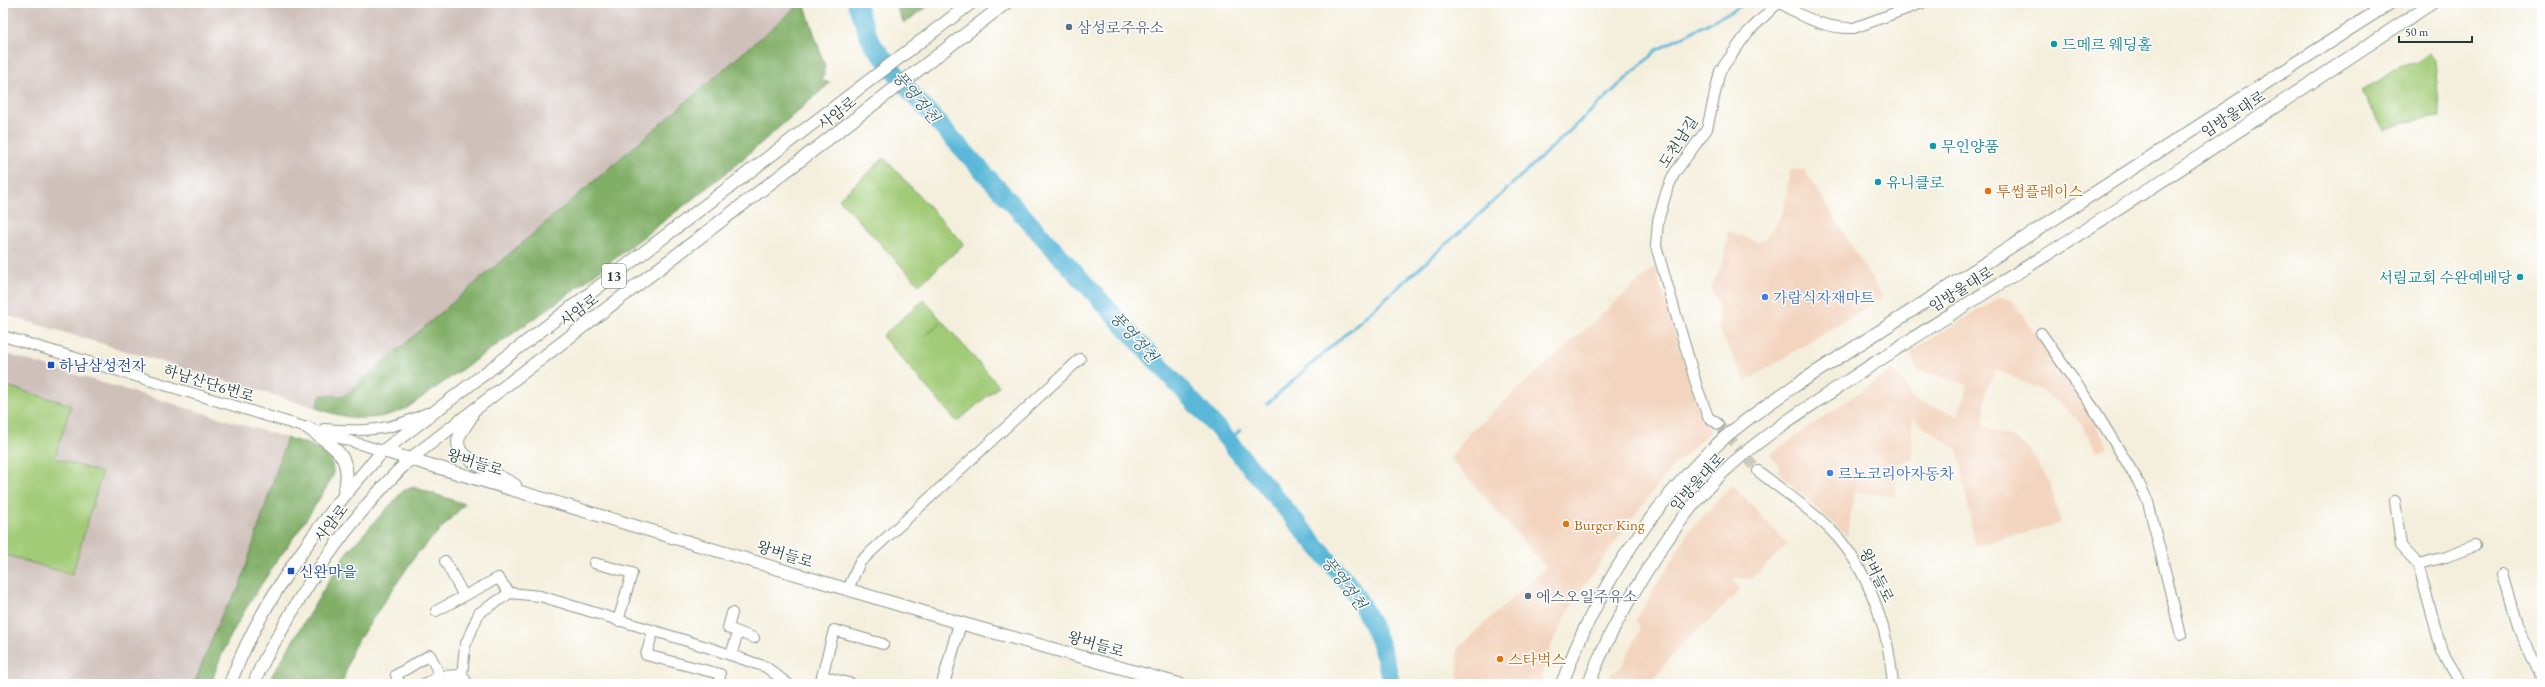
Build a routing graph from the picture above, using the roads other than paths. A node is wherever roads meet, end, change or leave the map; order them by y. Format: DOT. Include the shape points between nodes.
graph roads {
  1 [pos="971,3"];
  2 [pos="1006,3"];
  3 [pos="1778,3"];
  4 [pos="1781,3"];
  5 [pos="1922,3"];
  6 [pos="2390,3"];
  7 [pos="2432,3"];
  8 [pos="2041,333"];
  9 [pos="3,336"];
  10 [pos="1080,359"];
  11 [pos="441,407"];
  12 [pos="477,408"];
  13 [pos="1718,424"];
  14 [pos="308,428"];
  15 [pos="383,451"];
  16 [pos="410,459"];
  17 [pos="1758,471"];
  18 [pos="344,496"];
  19 [pos="533,496"];
  20 [pos="2395,501"];
  21 [pos="2475,546"];
  22 [pos="445,561"];
  23 [pos="594,562"];
  24 [pos="2418,564"];
  25 [pos="2502,574"];
  26 [pos="848,589"];
  27 [pos="510,593"];
  28 [pos="464,596"];
  29 [pos="436,611"];
  30 [pos="732,614"];
  31 [pos="618,621"];
  32 [pos="960,623"];
  33 [pos="652,632"];
  34 [pos="738,632"];
  35 [pos="2181,635"];
  36 [pos="754,638"];
  37 [pos="883,644"];
  38 [pos="731,656"];
  39 [pos="462,675"];
  40 [pos="440,676"];
  41 [pos="2542,678"];
  42 [pos="822,680"];
  43 [pos="230,684"];
  44 [pos="254,684"];
  45 [pos="400,684"];
  46 [pos="424,684"];
  47 [pos="468,684"];
  48 [pos="719,684"];
  49 [pos="788,684"];
  50 [pos="852,684"];
  51 [pos="943,684"];
  52 [pos="1179,684"];
  53 [pos="1562,684"];
  54 [pos="1589,684"];
  55 [pos="1893,684"];
  56 [pos="2461,684"];
  1 -- 11 [label="main road, 사암로 / 13"];
  2 -- 12 [label="main road, 사암로 / 13"];
  3 -- 13 [label="street, 도천남길" via="1748,32 1720,72 1707,130 1674,174 1657,230 1656,246 1696,388 1708,417"];
  4 -- 5 [label="street" via="1806,18 1843,28 1854,28"];
  6 -- 53 [label="main road, 임방울대로" via="1796,385 1724,439 1674,489 1640,532 1593,613 1573,652"];
  7 -- 54 [label="main road, 임방울대로" via="2053,250 1897,348 1777,427 1749,449 1719,477 1659,555 1613,629"];
  8 -- 35 [label="street" via="2092,406 2148,502"];
  9 -- 14 [label="street, 하남산단6번로"];
  10 -- 26 [label="street" via="860,562"];
  11 -- 14 [label="street" via="402,425 353,431"];
  11 -- 15 [label="main road, 사암로 / 13"];
  12 -- 16 [label="main road, 사암로 / 13"];
  12 -- 19 [label="main road" via="459,435 457,443 460,451 466,458"];
  14 -- 15 [label="street, 하남산단6번로"];
  14 -- 18 [label="main road" via="338,450 344,458 348,478"];
  15 -- 16 [label="main road, 왕버들로"];
  15 -- 18 [label="main road, 사암로 / 13"];
  16 -- 19 [label="main road, 왕버들로"];
  16 -- 44 [label="main road, 사암로 / 13" via="374,494 333,545 293,608"];
  17 -- 55 [label="street, 왕버들로" via="1812,514 1856,561 1882,627"];
  18 -- 43 [label="main road, 사암로 / 13" via="314,534 273,597"];
  19 -- 26 [label="main road, 왕버들로"];
  20 -- 24 [label="street" via="2401,546"];
  21 -- 24 [label="street"];
  22 -- 28 [label="street"];
  23 -- 31 [label="street" via="632,573"];
  24 -- 56 [label="street" via="2442,652"];
  25 -- 41 [label="street" via="2517,625"];
  26 -- 32 [label="main road, 왕버들로"];
  27 -- 28 [label="street" via="498,578"];
  27 -- 31 [label="street" via="540,596"];
  27 -- 39 [label="street" via="479,613 465,646"];
  28 -- 29 [label="street"];
  30 -- 34 [label="street" via="728,628"];
  31 -- 33 [label="street"];
  32 -- 51 [label="main road"];
  32 -- 52 [label="main road, 왕버들로"];
  33 -- 38 [label="street"];
  33 -- 48 [label="street" via="646,655 720,674"];
  34 -- 36 [label="street"];
  34 -- 38 [label="street"];
  37 -- 42 [label="street" via="834,630"];
  38 -- 49 [label="street" via="766,667"];
  39 -- 40 [label="street"];
  39 -- 47 [label="street"];
  40 -- 45 [label="street" via="430,655 396,674"];
  40 -- 46 [label="street"];
  42 -- 50 [label="street"];
}
